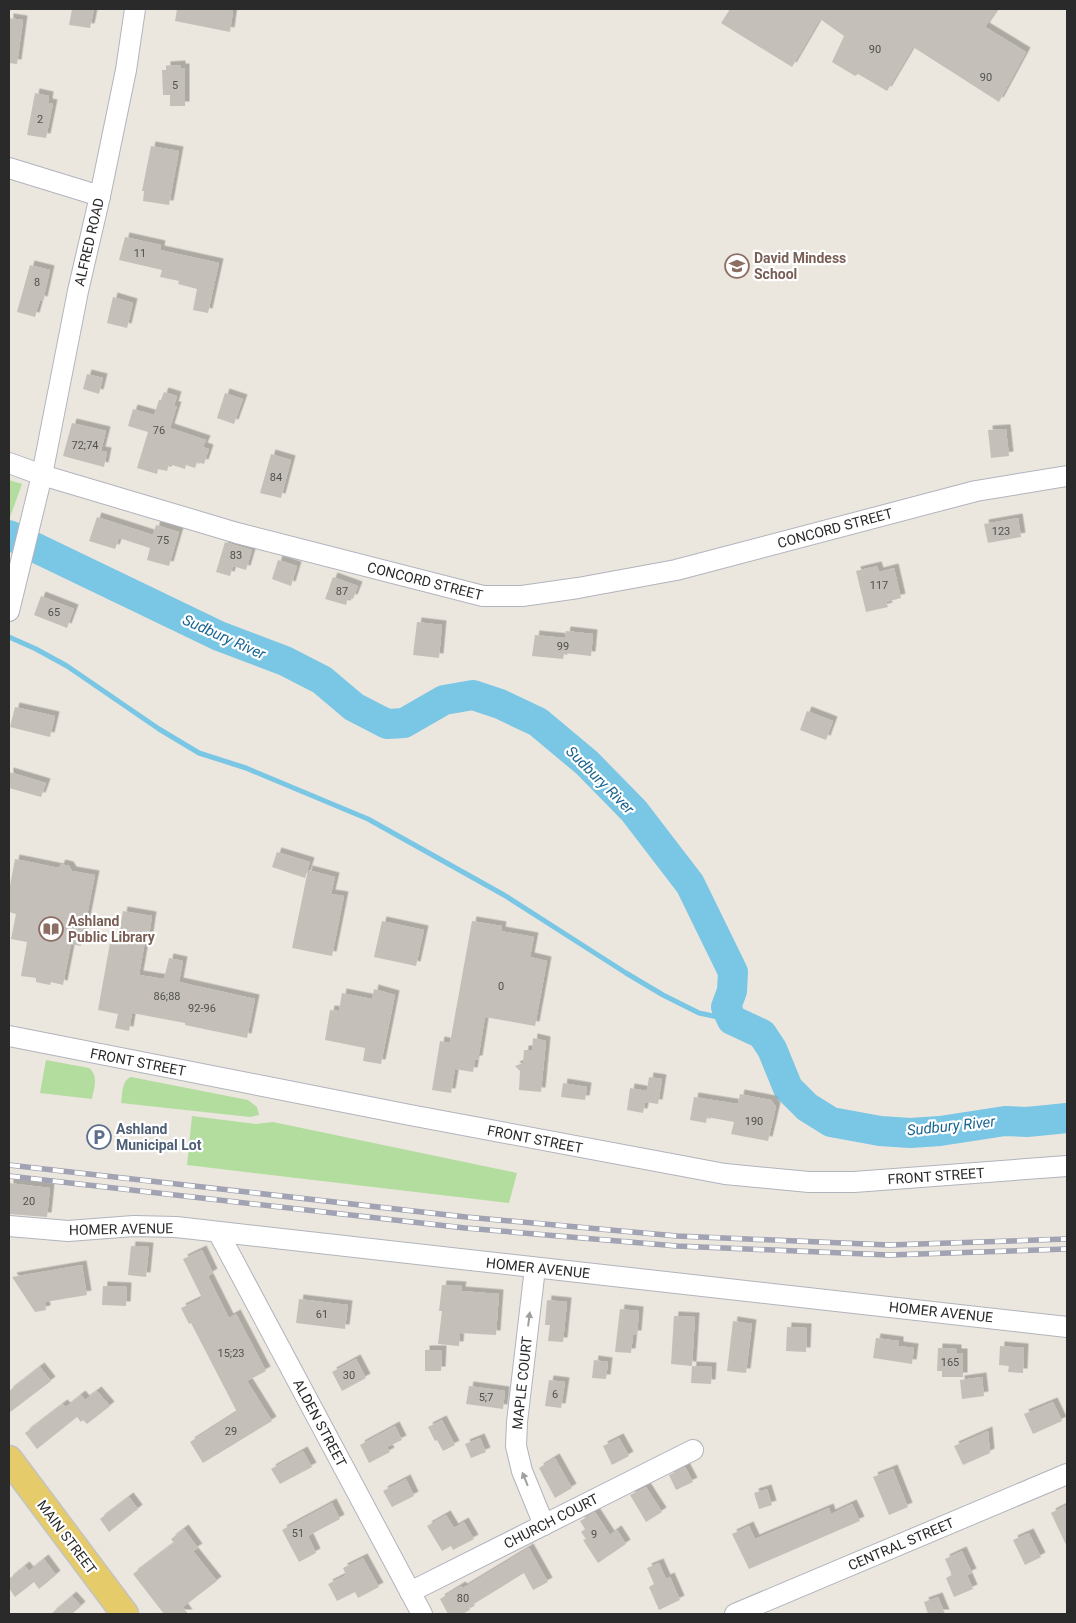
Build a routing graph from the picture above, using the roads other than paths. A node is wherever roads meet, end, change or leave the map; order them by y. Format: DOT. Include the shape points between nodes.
graph roads {
  1 [pos="135,9"];
  2 [pos="9,168"];
  3 [pos="100,196"];
  4 [pos="9,463"];
  5 [pos="42,475"];
  6 [pos="1067,476"];
  7 [pos="9,611"];
  8 [pos="9,1036"];
  9 [pos="1067,1166"];
  10 [pos="9,1226"];
  11 [pos="218,1232"];
  12 [pos="535,1268"];
  13 [pos="1067,1327"];
  14 [pos="693,1450"];
  15 [pos="9,1459"];
  16 [pos="1067,1474"];
  17 [pos="544,1524"];
  18 [pos="410,1592"];
  19 [pos="125,1614"];
  20 [pos="422,1614"];
  21 [pos="735,1614"];
  1 -- 3 [label="street, ALFRED ROAD"];
  2 -- 3 [label="street"];
  3 -- 5 [label="street, ALFRED ROAD"];
  4 -- 5 [label="street, CONCORD STREET"];
  5 -- 6 [label="street, CONCORD STREET" via="237,533 483,596 531,595 676,570 976,491"];
  5 -- 7 [label="street"];
  8 -- 9 [label="street, FRONT STREET" via="725,1174 809,1182 854,1182"];
  10 -- 11 [label="street, HOMER AVENUE" via="68,1231 150,1226"];
  11 -- 12 [label="street, HOMER AVENUE"];
  11 -- 18 [label="street, ALDEN STREET"];
  12 -- 13 [label="street, HOMER AVENUE"];
  17 -- 12 [label="street, MAPLE COURT, one-way" via="522,1471 516,1446 516,1422"];
  14 -- 17 [label="street, CHURCH COURT"];
  15 -- 19 [label="main road, MAIN STREET"];
  16 -- 21 [label="street, CENTRAL STREET"];
  17 -- 18 [label="street, CHURCH COURT"];
  18 -- 20 [label="street, ALDEN STREET"];
}
